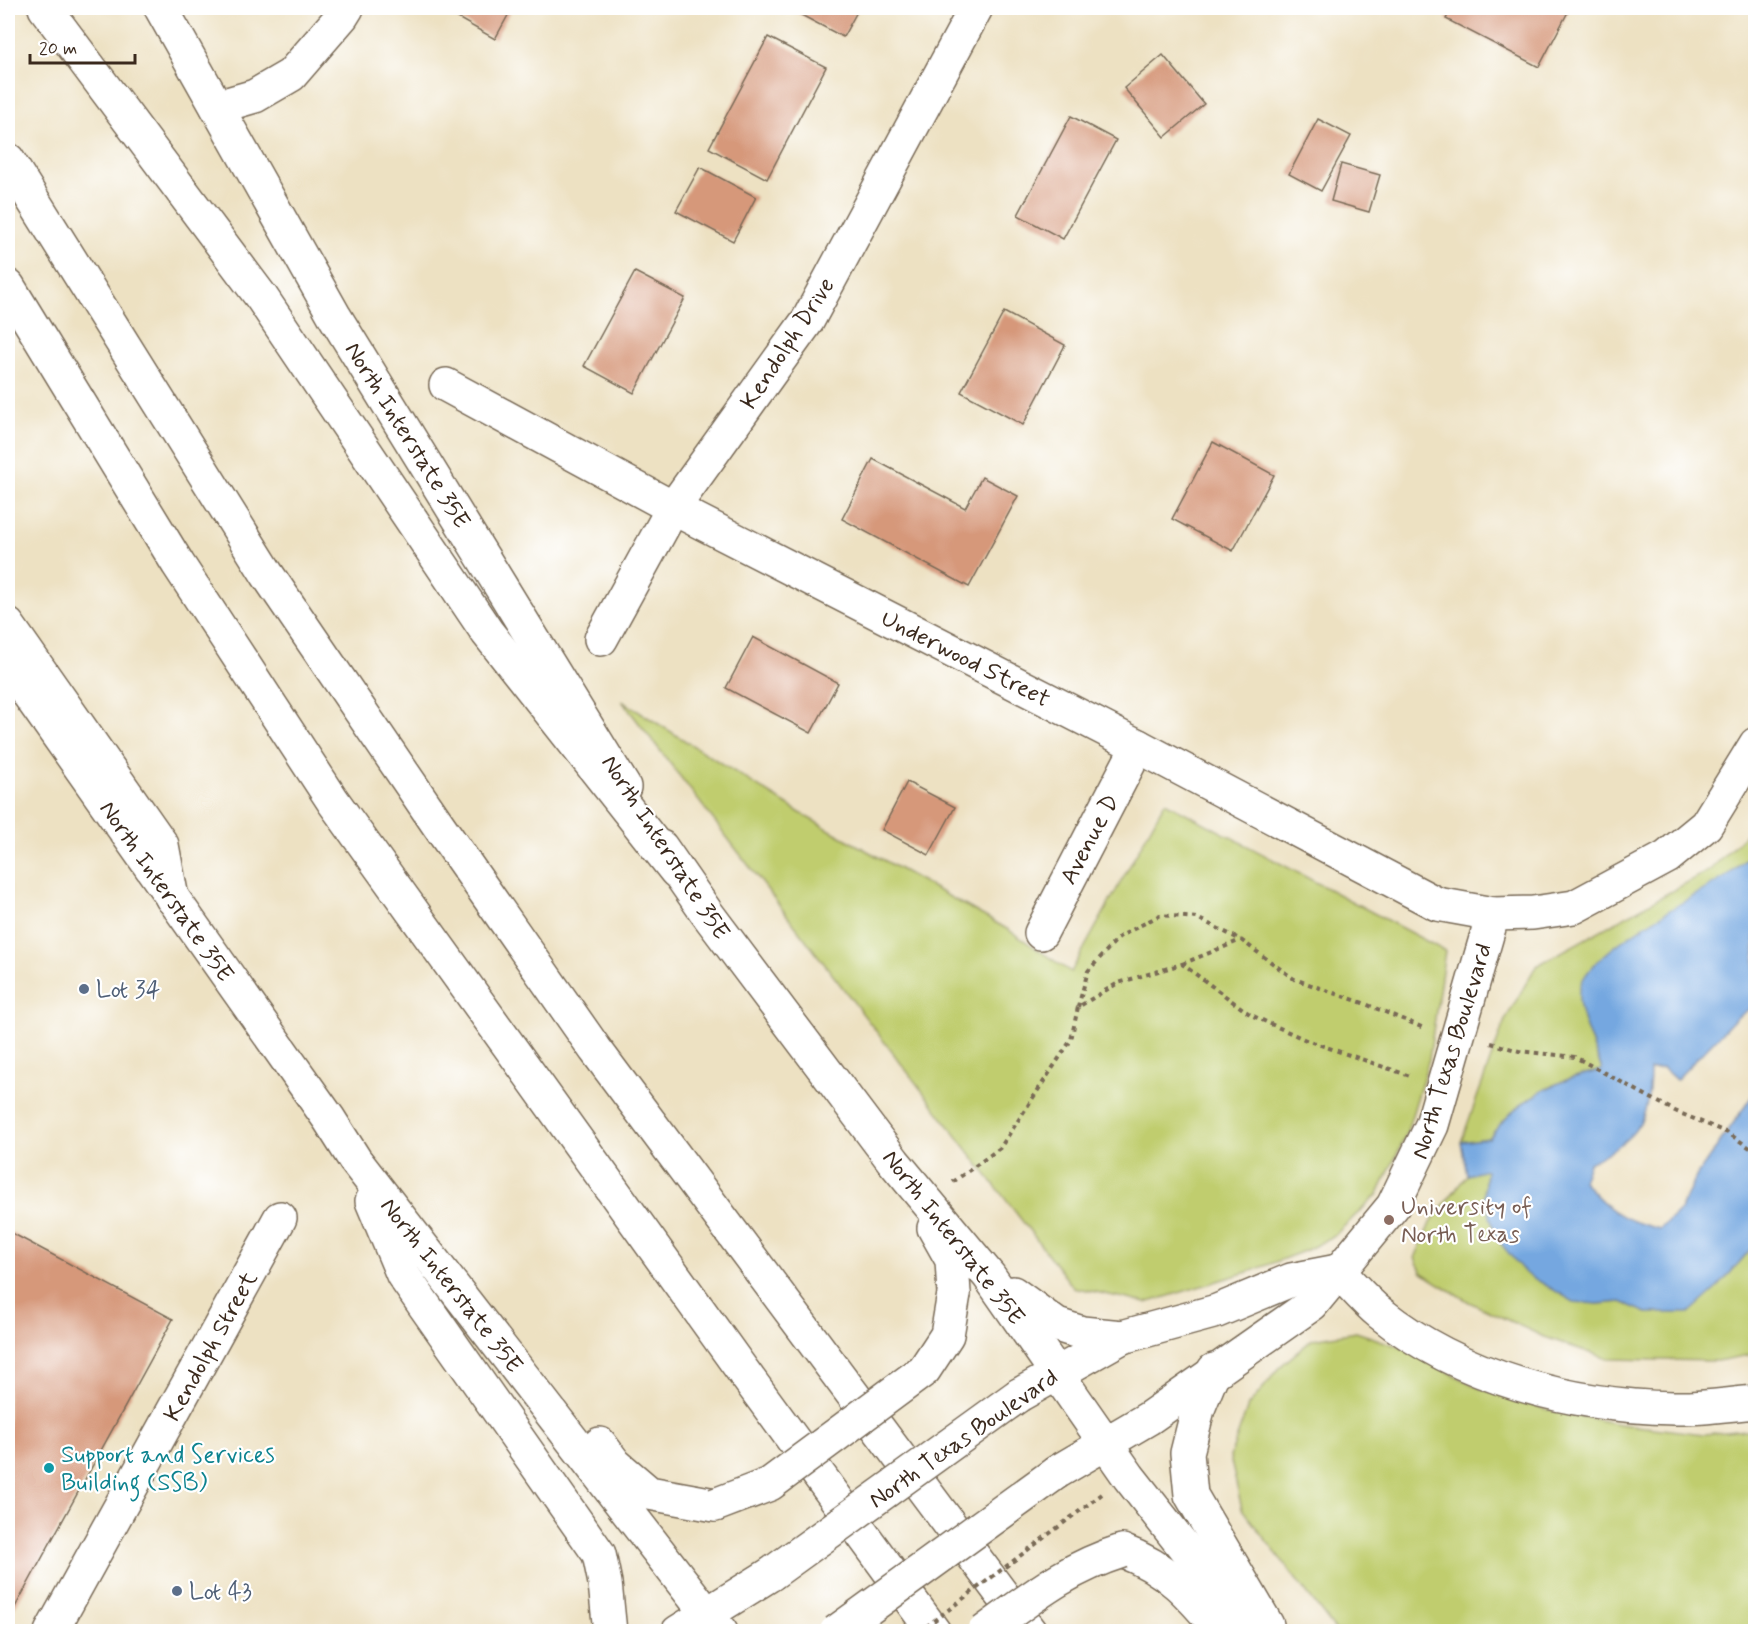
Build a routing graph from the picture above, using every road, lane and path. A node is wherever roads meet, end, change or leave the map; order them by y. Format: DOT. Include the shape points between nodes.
graph roads {
  1 [pos="45,8"];
  2 [pos="161,8"];
  3 [pos="347,8"];
  4 [pos="976,8"];
  5 [pos="217,107"];
  6 [pos="8,160"];
  7 [pos="8,286"];
  8 [pos="446,385"];
  9 [pos="673,508"];
  10 [pos="8,625"];
  11 [pos="601,639"];
  12 [pos="10,675"];
  13 [pos="1755,744"];
  14 [pos="1138,746"];
  15 [pos="676,871"];
  16 [pos="172,898"];
  17 [pos="1493,914"];
  18 [pos="1041,933"];
  19 [pos="1240,940"];
  20 [pos="1182,964"];
  21 [pos="1078,1007"];
  22 [pos="1432,1031"];
  23 [pos="1484,1041"];
  24 [pos="1419,1079"];
  25 [pos="1755,1152"];
  26 [pos="355,1160"];
  27 [pos="894,1162"];
  28 [pos="952,1182"];
  29 [pos="280,1218"];
  30 [pos="1338,1271"];
  31 [pos="990,1275"];
  32 [pos="1122,1337"];
  33 [pos="1214,1370"];
  34 [pos="1058,1371"];
  35 [pos="1755,1402"];
  36 [pos="1106,1444"];
  37 [pos="1101,1494"];
  38 [pos="714,1623"];
  39 [pos="51,1632"];
  40 [pos="610,1632"];
  41 [pos="678,1632"];
  42 [pos="836,1632"];
  43 [pos="919,1632"];
  44 [pos="934,1632"];
  45 [pos="984,1632"];
  46 [pos="1030,1632"];
  47 [pos="1222,1632"];
  48 [pos="1251,1632"];
  49 [pos="1271,1632"];
  1 -- 15 [label="main road" via="262,297 487,632"];
  2 -- 5 [label="main road, North Interstate 35E"];
  3 -- 5 [label="main road" via="291,75 255,96"];
  4 -- 9 [label="main road, Kendolph Drive" via="808,320"];
  5 -- 15 [label="main road, North Interstate 35E" via="335,317"];
  6 -- 46 [label="main road" via="267,574 452,845 595,1049"];
  7 -- 44 [label="main road" via="178,564 333,801"];
  8 -- 9 [label="main road, Underwood Street"];
  9 -- 11 [label="main road, Kendolph Drive"];
  9 -- 14 [label="main road, Underwood Street"];
  10 -- 16 [label="main road" via="162,845"];
  12 -- 16 [label="main road, North Interstate 35E"];
  13 -- 17 [label="main road, Underwood Street" via="1706,825 1667,856 1574,907 1533,914"];
  14 -- 17 [label="main road, Underwood Street" via="1437,904"];
  14 -- 18 [label="main road, Avenue D"];
  15 -- 27 [label="main road, North Interstate 35E"];
  16 -- 26 [label="main road, North Interstate 35E"];
  17 -- 30 [label="main road, North Texas Boulevard" via="1444,1088 1417,1161 1393,1206"];
  19 -- 20 [label="path"];
  19 -- 21 [label="path" via="1197,918 1160,915 1119,937 1088,971"];
  19 -- 22 [label="path" via="1294,979"];
  20 -- 21 [label="path" via="1118,983"];
  20 -- 24 [label="path" via="1251,1015 1306,1040"];
  21 -- 28 [label="path" via="1071,1040 1000,1148"];
  23 -- 25 [label="path" via="1519,1052 1575,1057 1674,1111 1728,1133"];
  26 -- 27 [label="main road, bridge" via="439,1233 615,1464 650,1493 715,1505 770,1484 924,1370 946,1335 954,1294 952,1260"];
  26 -- 38 [label="main road, North Interstate 35E"];
  26 -- 40 [label="main road" via="403,1275 599,1554"];
  27 -- 31 [label="main road, North Interstate 35E"];
  29 -- 39 [label="main road, Kendolph Street"];
  30 -- 32 [label="main road, North Texas Boulevard" via="1291,1280 1217,1311"];
  30 -- 33 [label="main road, North Texas Boulevard" via="1312,1304"];
  30 -- 35 [label="main road" via="1379,1313 1430,1346 1486,1372 1547,1392 1613,1404 1676,1409"];
  31 -- 32 [label="main road" via="1057,1326"];
  31 -- 34 [label="main road, North Interstate 35E"];
  32 -- 34 [label="main road, North Texas Boulevard"];
  33 -- 36 [label="main road, North Texas Boulevard"];
  33 -- 49 [label="main road" via="1198,1409 1187,1453 1191,1495"];
  34 -- 36 [label="main road, North Interstate 35E"];
  34 -- 38 [label="main road, North Texas Boulevard, bridge" via="771,1574"];
  36 -- 42 [label="main road, North Texas Boulevard, bridge" via="1058,1472"];
  36 -- 48 [label="main road, North Interstate 35E"];
  37 -- 43 [label="path, bridge"];
  38 -- 41 [label="main road, North Texas Boulevard"];
  45 -- 47 [label="main road, bridge" via="1060,1577 1088,1562 1122,1551 1147,1560 1182,1586"];
}
